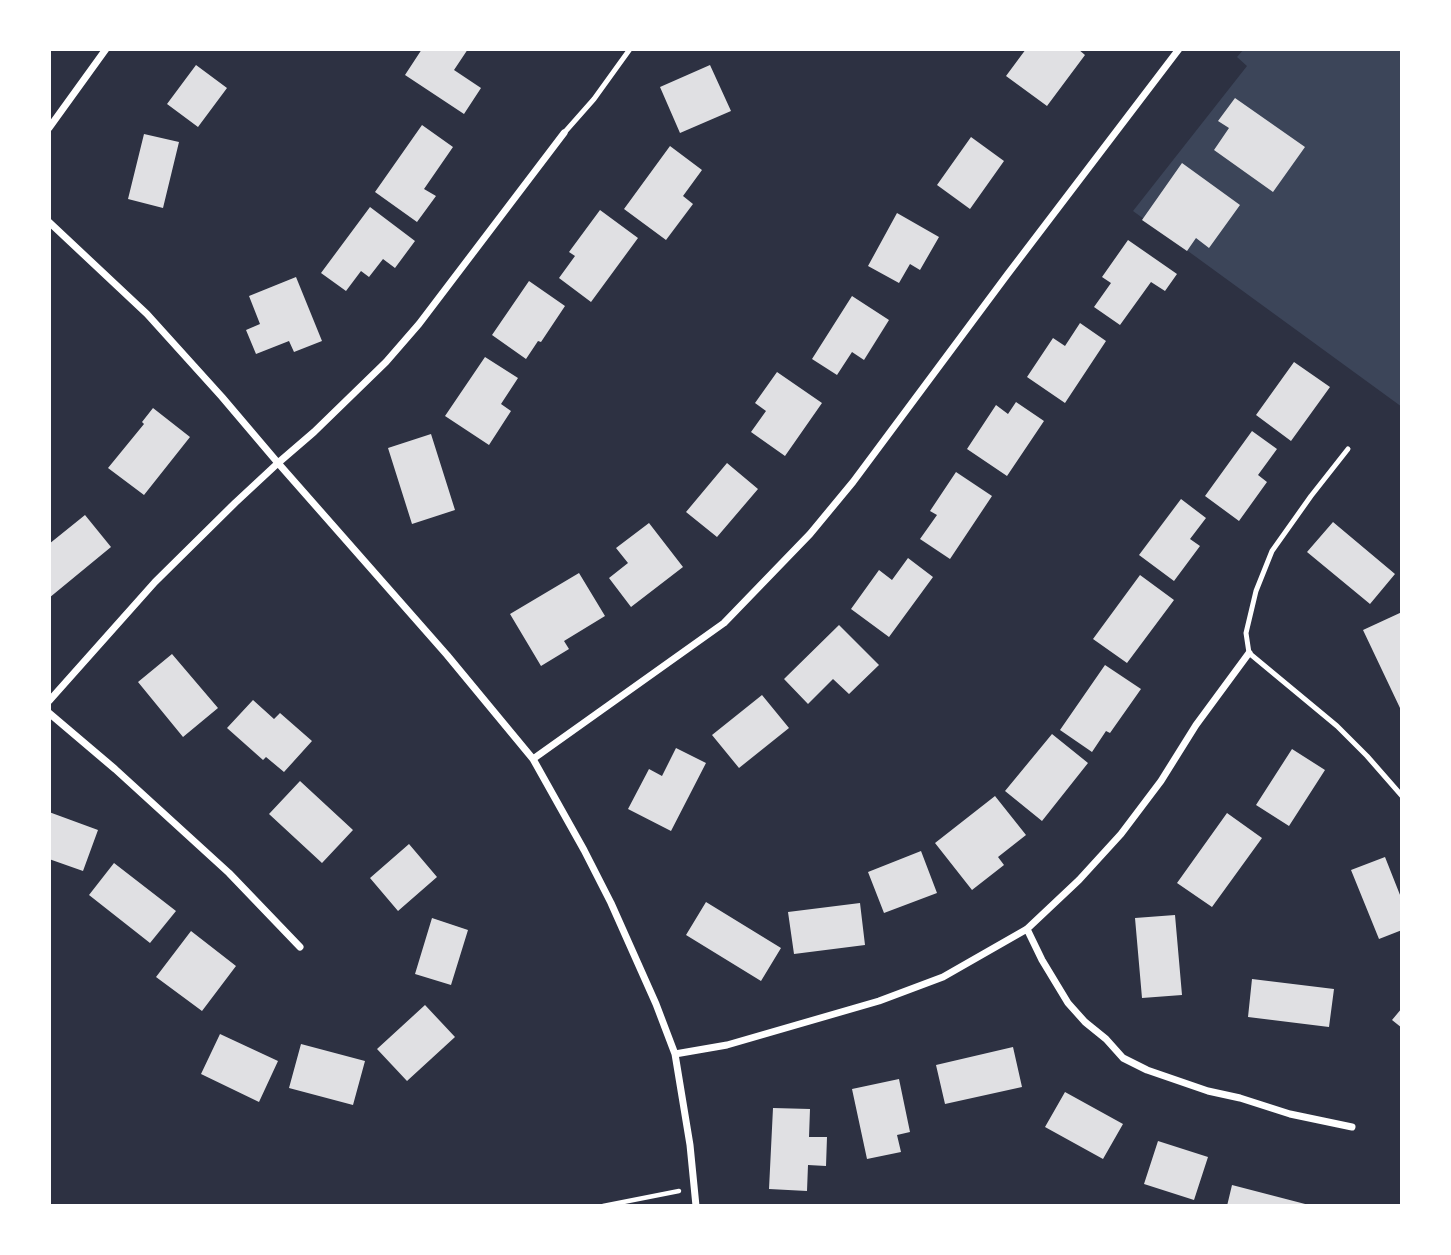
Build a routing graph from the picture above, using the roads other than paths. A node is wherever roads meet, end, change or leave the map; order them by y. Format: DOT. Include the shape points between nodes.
graph roads {
  1 [pos="106,49"];
  2 [pos="630,49"];
  3 [pos="1179,49"];
  4 [pos="49,128"];
  5 [pos="564,133"];
  6 [pos="49,222"];
  7 [pos="1348,449"];
  8 [pos="278,463"];
  9 [pos="1249,653"];
  10 [pos="49,701"];
  11 [pos="49,713"];
  12 [pos="533,759"];
  13 [pos="1402,796"];
  14 [pos="1027,929"];
  15 [pos="300,947"];
  16 [pos="675,1054"];
  17 [pos="1352,1127"];
  18 [pos="696,1206"];
  1 -- 4 [label="street"];
  2 -- 5 [label="lane"];
  3 -- 12 [label="street" via="810,534 724,623"];
  5 -- 8 [label="street" via="419,324 386,362"];
  6 -- 8 [label="street" via="147,314"];
  7 -- 9 [label="lane" via="1272,551 1246,633"];
  8 -- 10 [label="street" via="155,582"];
  8 -- 12 [label="street"];
  9 -- 13 [label="lane" via="1337,726"];
  9 -- 14 [label="street" via="1121,834"];
  11 -- 15 [label="street" via="229,873"];
  12 -- 16 [label="street" via="611,903"];
  14 -- 16 [label="street" via="943,977 879,1001 727,1045"];
  14 -- 17 [label="street" via="1069,1003 1123,1058 1208,1091"];
  16 -- 18 [label="street"];
}
